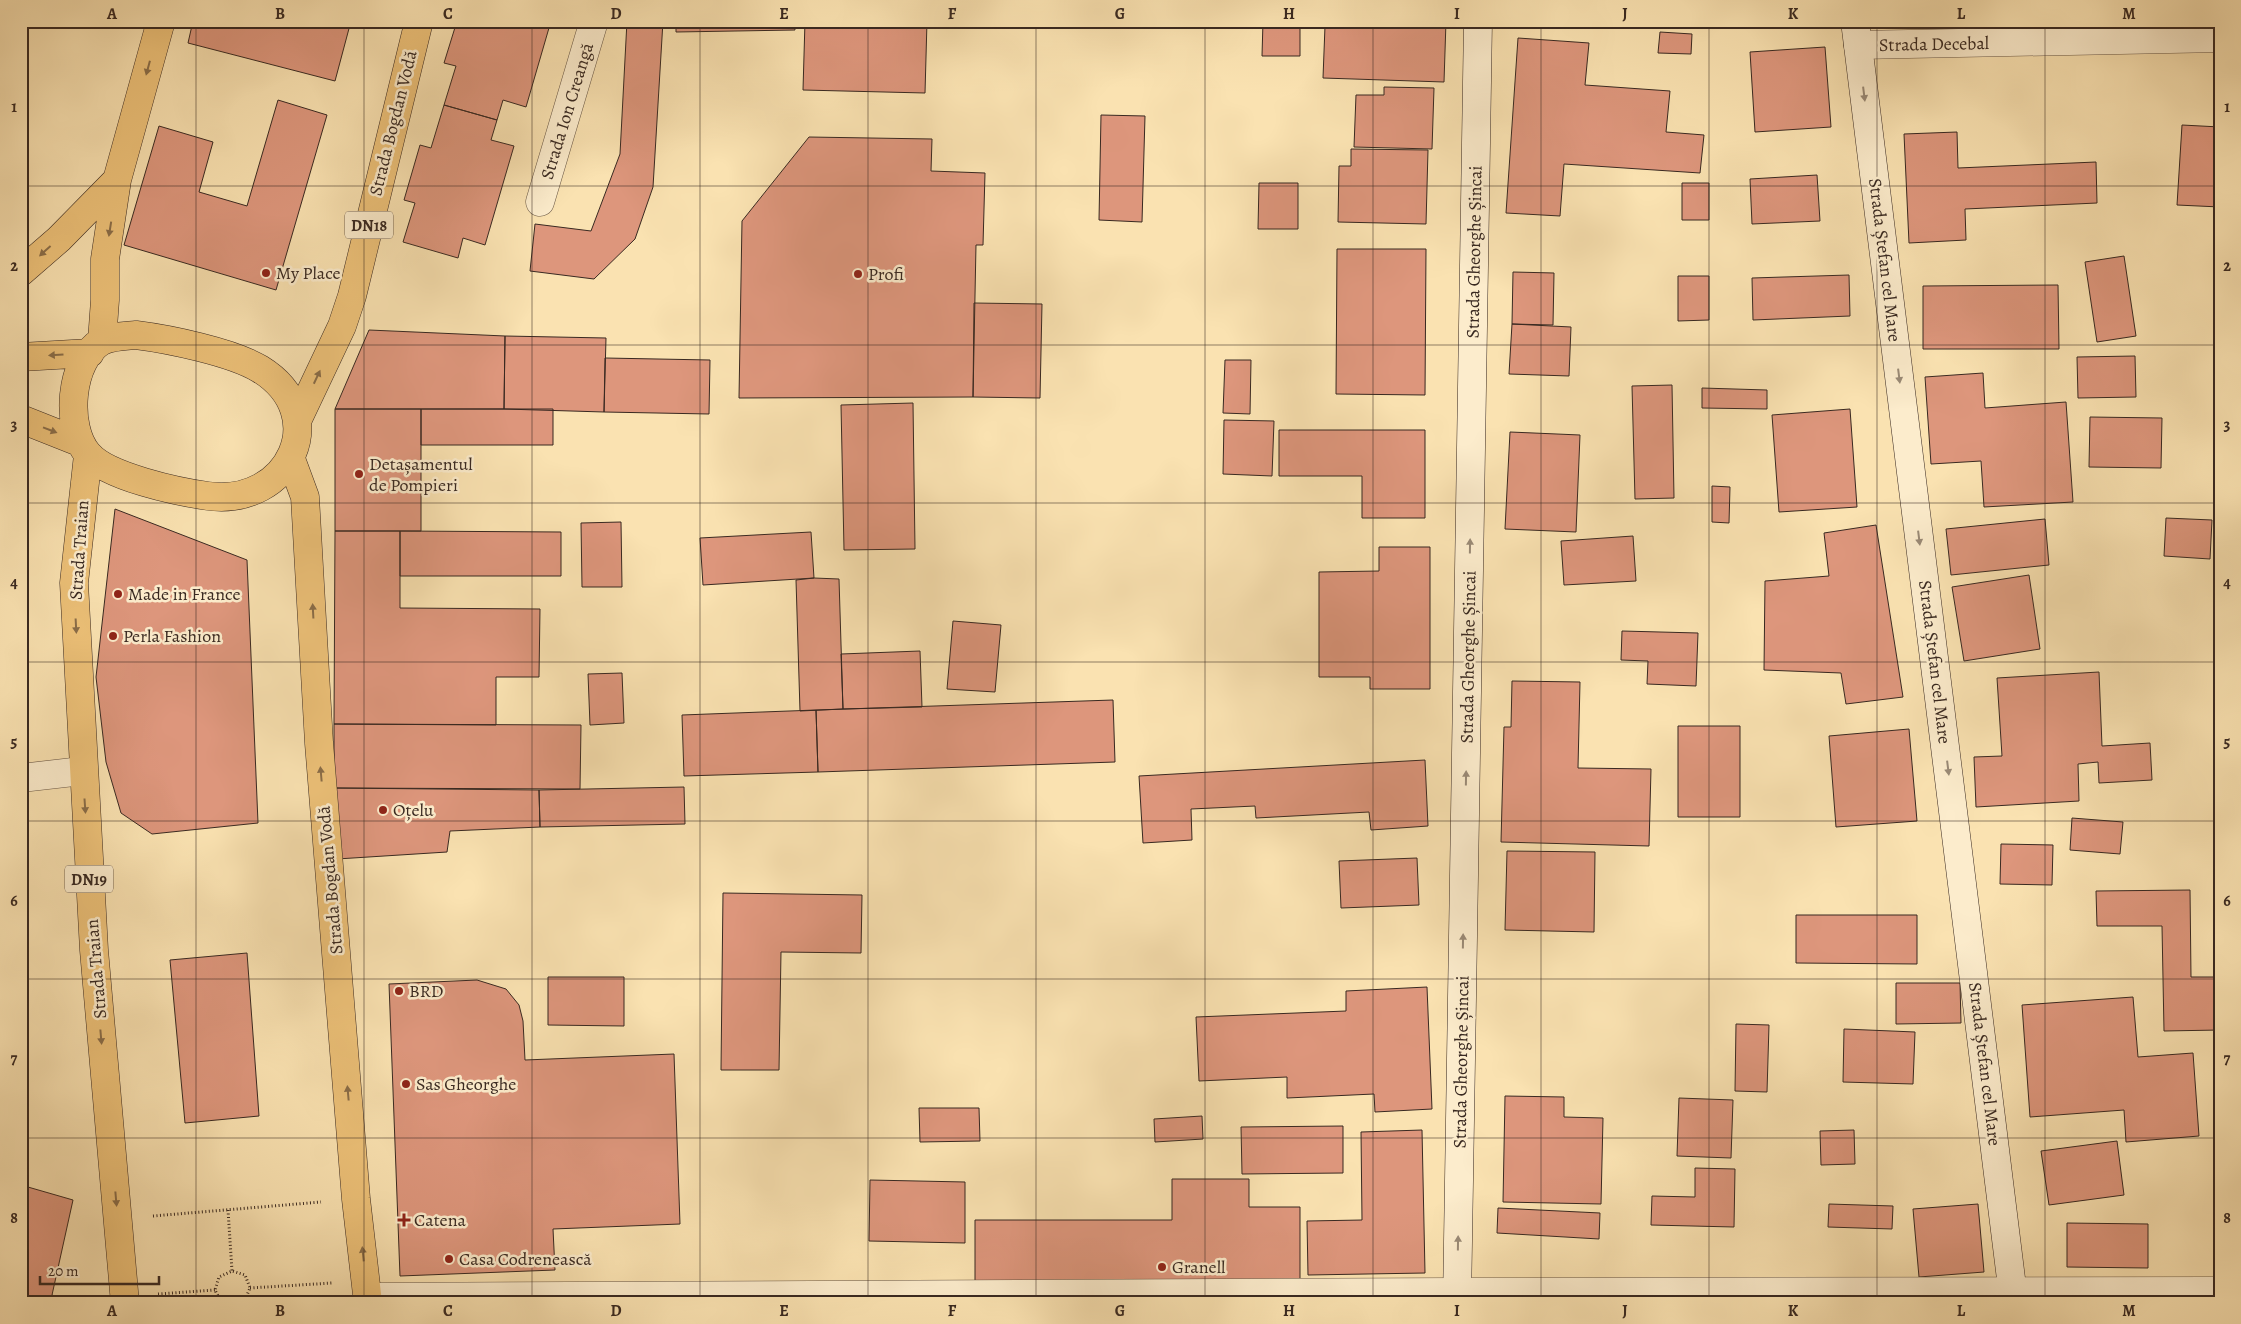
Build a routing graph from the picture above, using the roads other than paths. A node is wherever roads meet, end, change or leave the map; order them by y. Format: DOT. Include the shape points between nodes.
graph roads {
  1 [pos="161,21"];
  2 [pos="419,21"];
  3 [pos="594,21"];
  4 [pos="1478,21"];
  5 [pos="1856,33"];
  6 [pos="2220,38"];
  7 [pos="117,180"];
  8 [pos="540,202"];
  9 [pos="21,272"];
  10 [pos="96,347"];
  11 [pos="21,357"];
  12 [pos="21,419"];
  13 [pos="296,421"];
  14 [pos="84,449"];
  15 [pos="291,459"];
  16 [pos="82,771"];
  17 [pos="21,778"];
  18 [pos="2220,1291"];
  19 [pos="367,1293"];
  20 [pos="1457,1297"];
  21 [pos="2014,1297"];
  22 [pos="125,1299"];
  1 -- 7 [label="main road, one-way"];
  13 -- 2 [label="main road, Strada Bogdan Vodă / DN18, one-way" via="342,326 352,296"];
  3 -- 8 [label="main road, Strada Ion Creangă"];
  20 -- 4 [label="main road, Strada Gheorghe Șincai, one-way"];
  5 -- 6 [label="main road, Strada Decebal"];
  5 -- 21 [label="main road, Strada Ștefan cel Mare, one-way"];
  7 -- 9 [label="main road, one-way"];
  7 -- 10 [label="main road, one-way" via="105,259 105,300"];
  10 -- 11 [label="main road, one-way"];
  10 -- 13 [label="main road" via="136,335 232,357 260,369 282,388 293,404"];
  10 -- 14 [label="main road, Strada Traian" via="79,371 74,392 74,417"];
  12 -- 14 [label="main road, one-way"];
  13 -- 15 [label="main road" via="296,442"];
  14 -- 15 [label="main road" via="102,465 138,480 176,492 216,497 252,492 270,482"];
  14 -- 16 [label="main road, Strada Traian / DN19, one-way" via="74,582"];
  19 -- 15 [label="main road, Strada Bogdan Vodă, one-way" via="356,1199 319,743 305,497"];
  16 -- 17 [label="main road"];
  16 -- 22 [label="main road, Strada Traian / DN19, one-way" via="94,950"];
  18 -- 21 [label="main road"];
  19 -- 20 [label="main road"];
  20 -- 21 [label="main road"];
}
